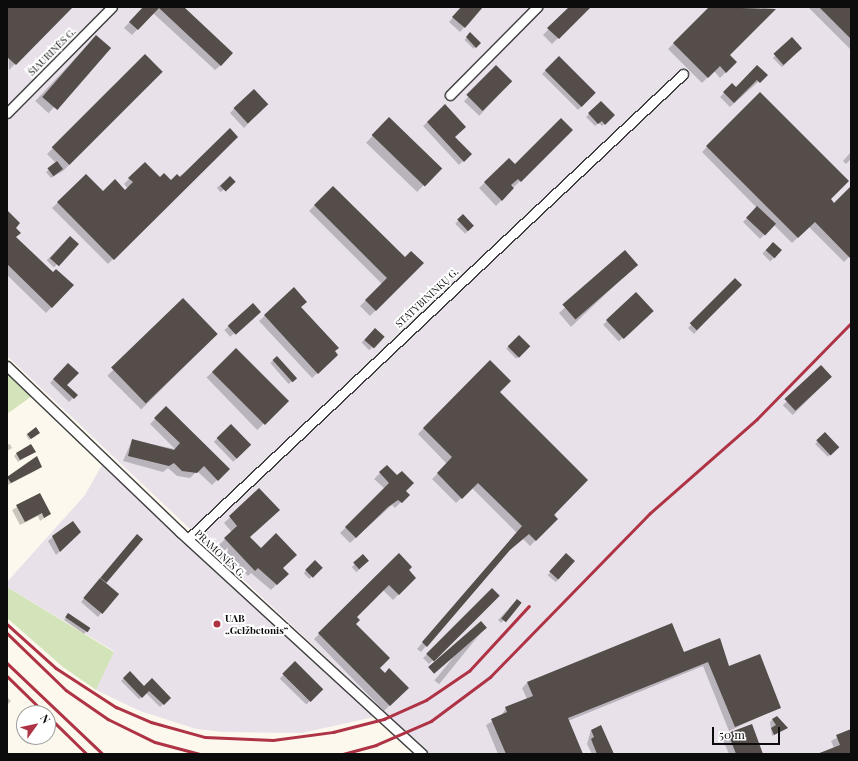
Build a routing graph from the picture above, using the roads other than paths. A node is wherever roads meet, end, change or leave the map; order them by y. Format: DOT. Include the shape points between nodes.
graph roads {
  1 [pos="112,7"];
  2 [pos="537,7"];
  3 [pos="683,74"];
  4 [pos="450,95"];
  5 [pos="7,113"];
  6 [pos="7,366"];
  7 [pos="188,539"];
  8 [pos="422,754"];
  1 -- 5 [label="street, ŠIAURINĖS G."];
  2 -- 4 [label="street"];
  3 -- 7 [label="street, STATYBININKŲ G."];
  6 -- 7 [label="street, PRAMONĖS G."];
  7 -- 8 [label="street, PRAMONĖS G."];
}
